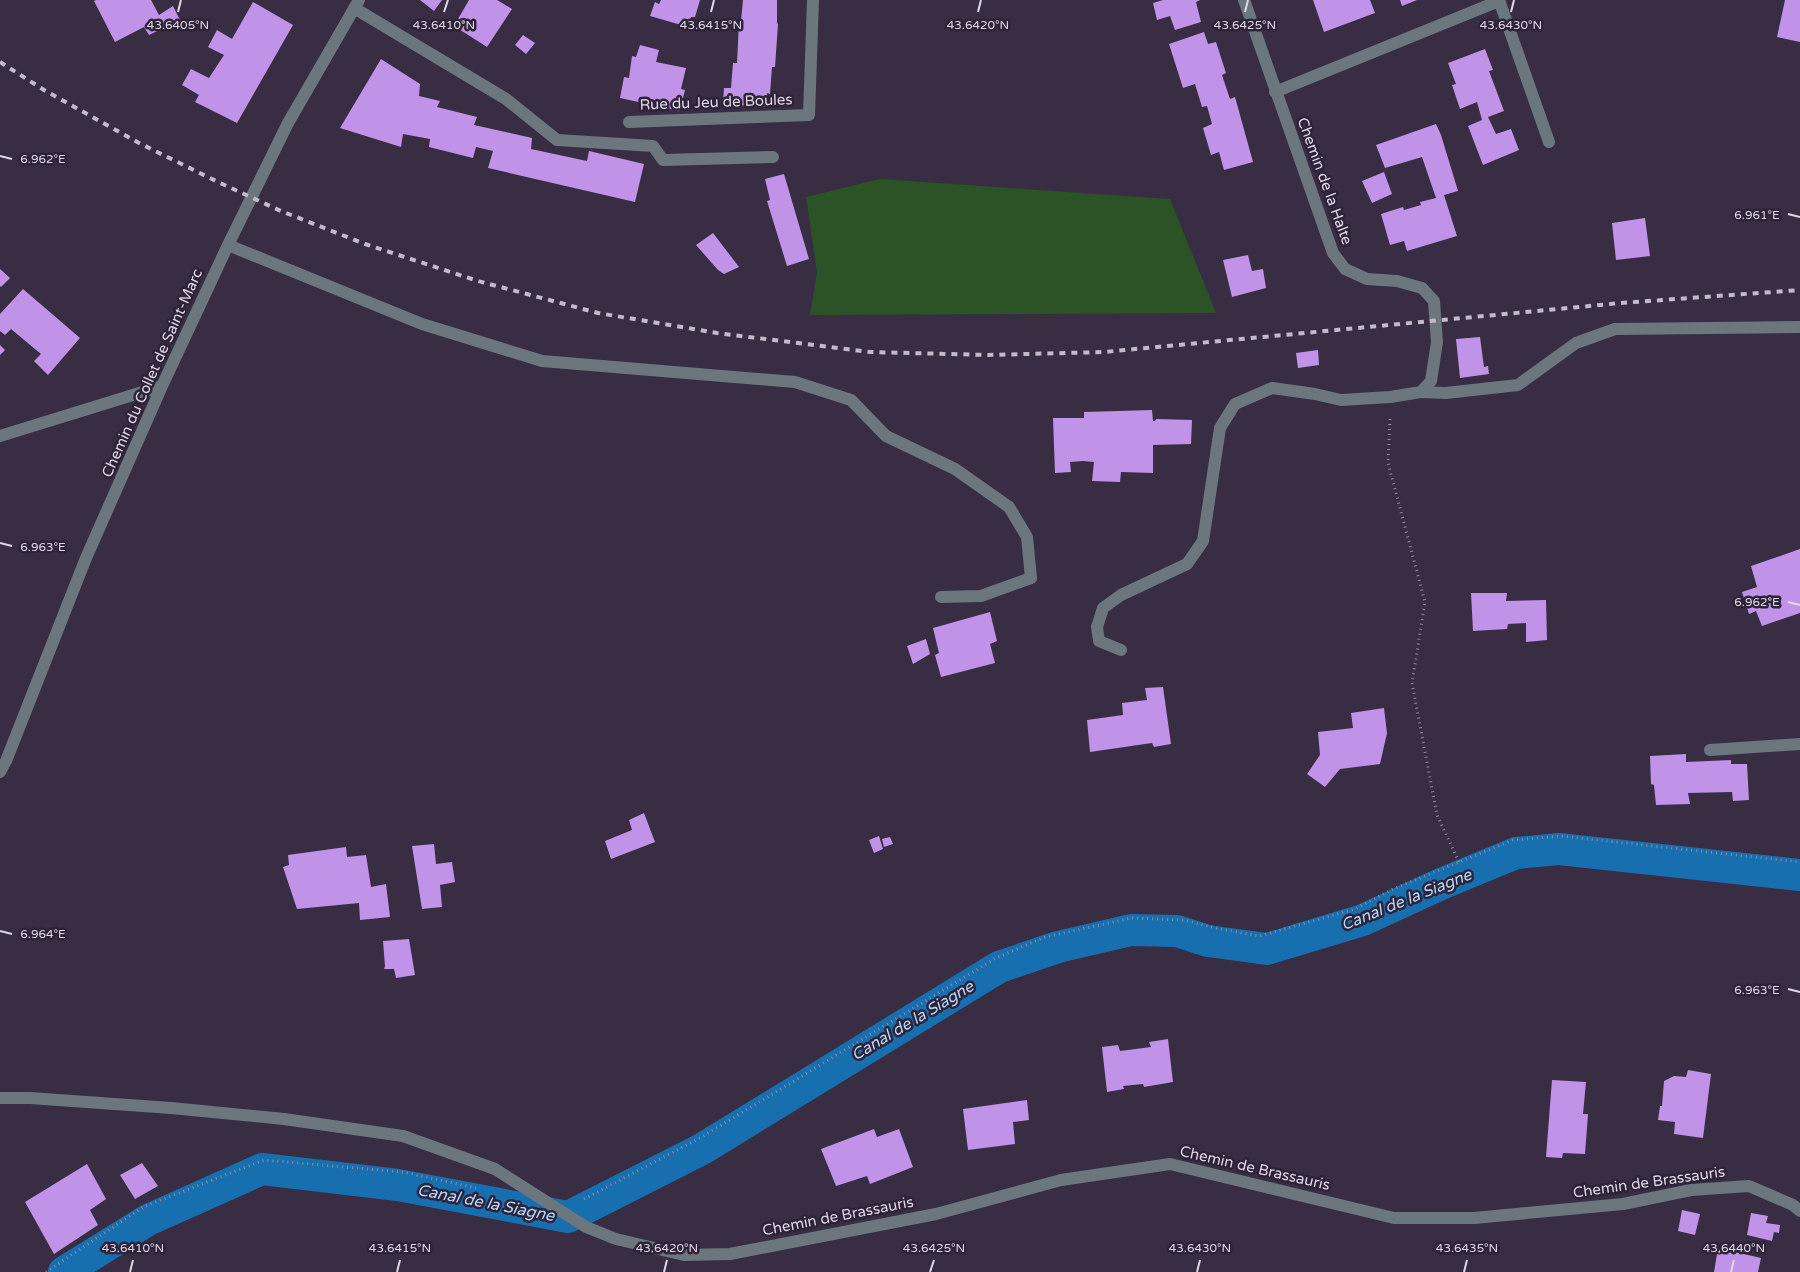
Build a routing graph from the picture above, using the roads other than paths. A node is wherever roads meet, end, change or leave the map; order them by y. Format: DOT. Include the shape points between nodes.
graph roads {
  1 [pos="813,0"];
  2 [pos="1244,0"];
  3 [pos="1499,0"];
  4 [pos="356,4"];
  5 [pos="1275,92"];
  6 [pos="629,122"];
  7 [pos="1549,142"];
  8 [pos="773,157"];
  9 [pos="228,245"];
  10 [pos="1800,327"];
  11 [pos="162,386"];
  12 [pos="1421,392"];
  13 [pos="0,436"];
  14 [pos="942,597"];
  15 [pos="1121,650"];
  16 [pos="1800,744"];
  17 [pos="1710,750"];
  18 [pos="0,772"];
  19 [pos="0,1098"];
  20 [pos="1800,1211"];
  1 -- 6 [label="street, Rue du Jeu de Boules" via="809,115"];
  2 -- 5 [label="street, Chemin de la Halte"];
  3 -- 5 [label="street"];
  3 -- 7 [label="street"];
  4 -- 8 [label="street" via="506,99 557,140 653,146 663,160"];
  4 -- 9 [label="street, Chemin du Collet de Saint-Marc" via="288,123"];
  5 -- 12 [label="street, Chemin de la Halte" via="1333,253 1346,269 1368,279 1397,281 1422,288 1434,301 1438,342 1430,381"];
  9 -- 11 [label="street, Chemin du Collet de Saint-Marc"];
  9 -- 14 [label="street" via="422,324 542,361 795,382 851,400 886,436 955,469 1009,507 1028,536 1031,578 981,596"];
  10 -- 12 [label="street" via="1615,329 1576,343 1518,385 1446,393"];
  11 -- 13 [label="street"];
  11 -- 18 [label="street, Chemin du Collet de Saint-Marc" via="86,558"];
  12 -- 15 [label="street" via="1341,400 1272,388 1236,404 1220,428 1203,541 1188,564 1121,595 1104,608 1097,627 1100,641"];
  16 -- 17 [label="street"];
  19 -- 20 [label="street, Chemin de Brassauris" via="284,1119 403,1136 495,1169 586,1227 616,1239 684,1255 730,1254 936,1214 1061,1180 1170,1164 1394,1218 1474,1218 1623,1204 1691,1190 1749,1186"];
}
